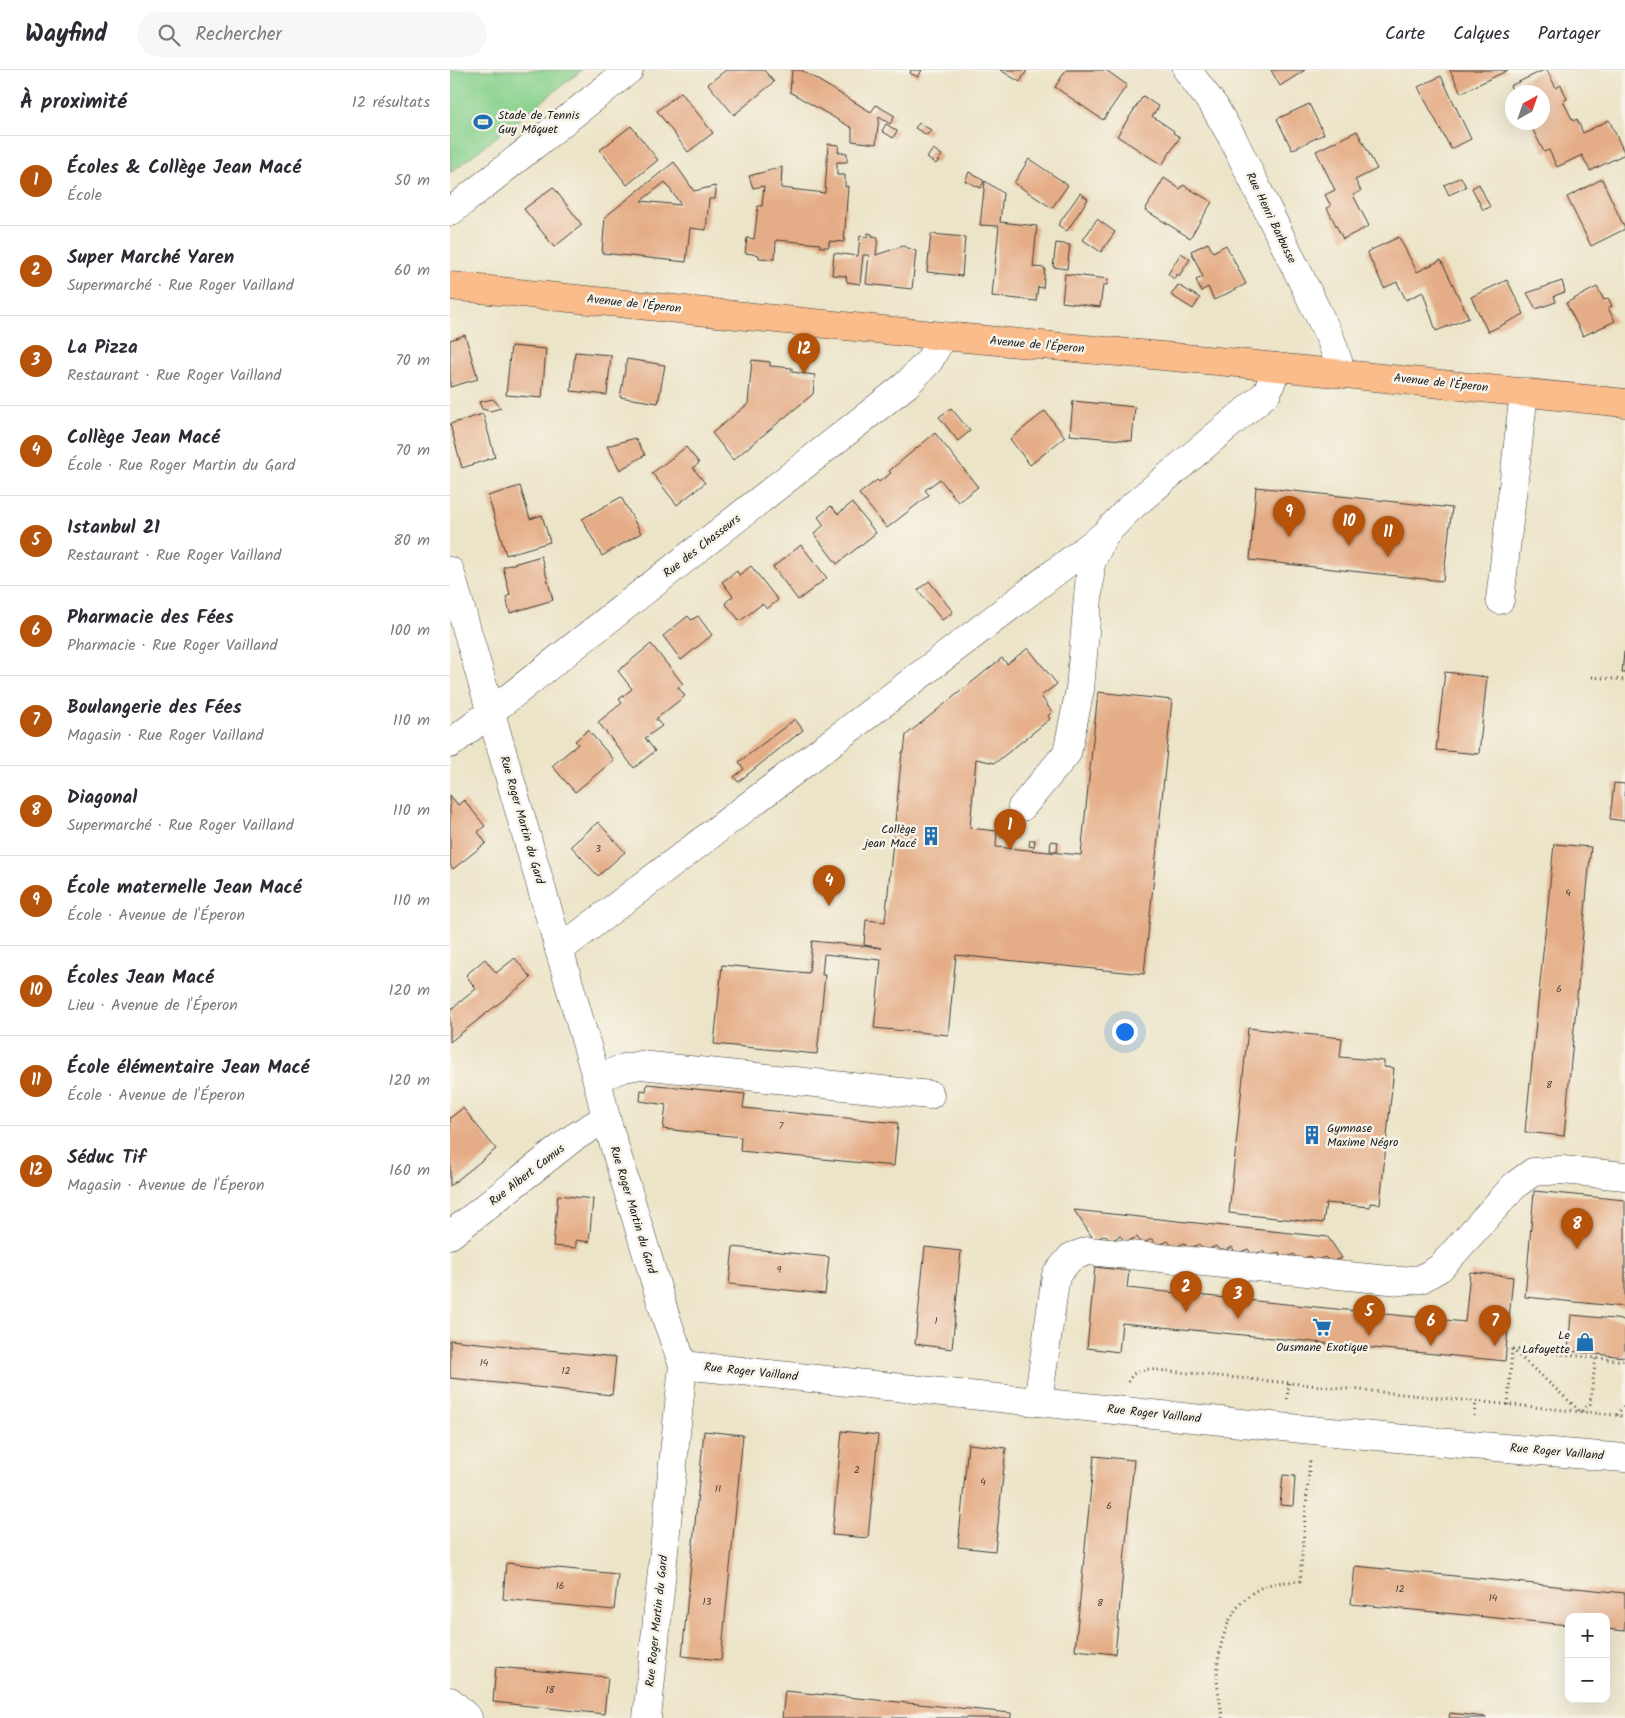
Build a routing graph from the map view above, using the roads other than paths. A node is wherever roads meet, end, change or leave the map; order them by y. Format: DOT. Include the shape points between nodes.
graph roads {
  1 [pos="628,70"];
  2 [pos="1187,70"];
  3 [pos="450,212"];
  4 [pos="450,286"];
  5 [pos="943,336"];
  6 [pos="1276,367"];
  7 [pos="1342,373"];
  8 [pos="1524,392"];
  9 [pos="1625,403"];
  10 [pos="1104,535"];
  11 [pos="450,571"];
  12 [pos="1500,600"];
  13 [pos="492,712"];
  14 [pos="450,744"];
  15 [pos="1022,807"];
  16 [pos="559,950"];
  17 [pos="596,1078"];
  18 [pos="930,1095"];
  19 [pos="606,1118"];
  20 [pos="1625,1176"];
  21 [pos="450,1235"];
  22 [pos="683,1365"];
  23 [pos="1038,1402"];
  24 [pos="1625,1458"];
  25 [pos="450,1701"];
  26 [pos="468,1718"];
  27 [pos="647,1718"];
  1 -- 3 [label="street"];
  2 -- 7 [label="street, Rue Henri Barbusse" via="1233,139 1331,340"];
  4 -- 5 [label="main road, Avenue de l'Éperon"];
  5 -- 6 [label="main road, Avenue de l'Éperon"];
  5 -- 13 [label="street, Rue des Chasseurs" via="929,360 906,385"];
  6 -- 7 [label="main road, Avenue de l'Éperon"];
  6 -- 10 [label="street" via="1267,393 1129,509"];
  7 -- 8 [label="main road, Avenue de l'Éperon"];
  8 -- 9 [label="main road, Avenue de l'Éperon"];
  8 -- 12 [label="street"];
  10 -- 15 [label="street" via="1091,563 1080,689 1067,753"];
  10 -- 16 [label="street"];
  11 -- 13 [label="street, Rue Roger Martin du Gard"];
  13 -- 14 [label="street, Rue des Chasseurs"];
  13 -- 16 [label="street, Rue Roger Martin du Gard"];
  16 -- 17 [label="street, Rue Roger Martin du Gard"];
  17 -- 18 [label="street" via="641,1065"];
  17 -- 19 [label="street, Rue Roger Martin du Gard"];
  19 -- 21 [label="street, Rue Albert Camus" via="574,1138"];
  19 -- 22 [label="street, Rue Roger Martin du Gard"];
  20 -- 23 [label="street" via="1562,1170 1533,1172 1514,1184 1440,1268 1422,1279 1400,1281 1088,1251 1071,1257 1056,1275"];
  22 -- 23 [label="street, Rue Roger Vailland"];
  22 -- 27 [label="street, Rue Roger Martin du Gard"];
  23 -- 24 [label="street, Rue Roger Vailland"];
  25 -- 26 [label="street"];
}
